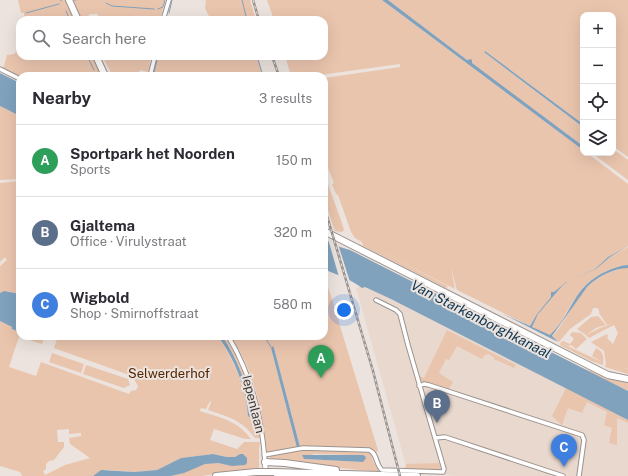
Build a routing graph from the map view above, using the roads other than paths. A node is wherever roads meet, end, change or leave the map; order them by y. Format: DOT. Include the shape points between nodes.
graph roads {
  1 [pos="69,0"];
  2 [pos="168,0"];
  3 [pos="76,16"];
  4 [pos="164,16"];
  5 [pos="98,60"];
  6 [pos="154,60"];
  7 [pos="0,69"];
  8 [pos="103,72"];
  9 [pos="151,72"];
  10 [pos="16,77"];
  11 [pos="328,234"];
  12 [pos="376,300"];
  13 [pos="230,340"];
  14 [pos="628,380"];
  15 [pos="419,386"];
  16 [pos="435,438"];
  17 [pos="264,455"];
  18 [pos="265,462"];
  19 [pos="348,473"];
  20 [pos="273,474"];
  21 [pos="216,476"];
  22 [pos="266,476"];
  23 [pos="293,476"];
  24 [pos="417,476"];
  25 [pos="563,476"];
  26 [pos="579,476"];
  1 -- 3 [label="main road"];
  2 -- 4 [label="street"];
  5 -- 8 [label="main road"];
  6 -- 9 [label="street"];
  7 -- 10 [label="street"];
  11 -- 14 [label="main road" via="598,370"];
  12 -- 15 [label="street" via="400,314"];
  13 -- 17 [label="street, Iepenlaan" via="252,386"];
  15 -- 16 [label="street"];
  15 -- 26 [label="street" via="429,385 582,435 584,440"];
  16 -- 17 [label="street" via="443,472 382,470 374,453 369,450 303,448"];
  16 -- 25 [label="street" via="445,437"];
  17 -- 18 [label="street, Iepenlaan"];
  18 -- 19 [label="main road" via="334,469"];
  18 -- 22 [label="street, Iepenlaan"];
  19 -- 20 [label="main road"];
  19 -- 24 [label="main road"];
  20 -- 21 [label="main road, bridge" via="256,472"];
  20 -- 23 [label="main road"];
}
